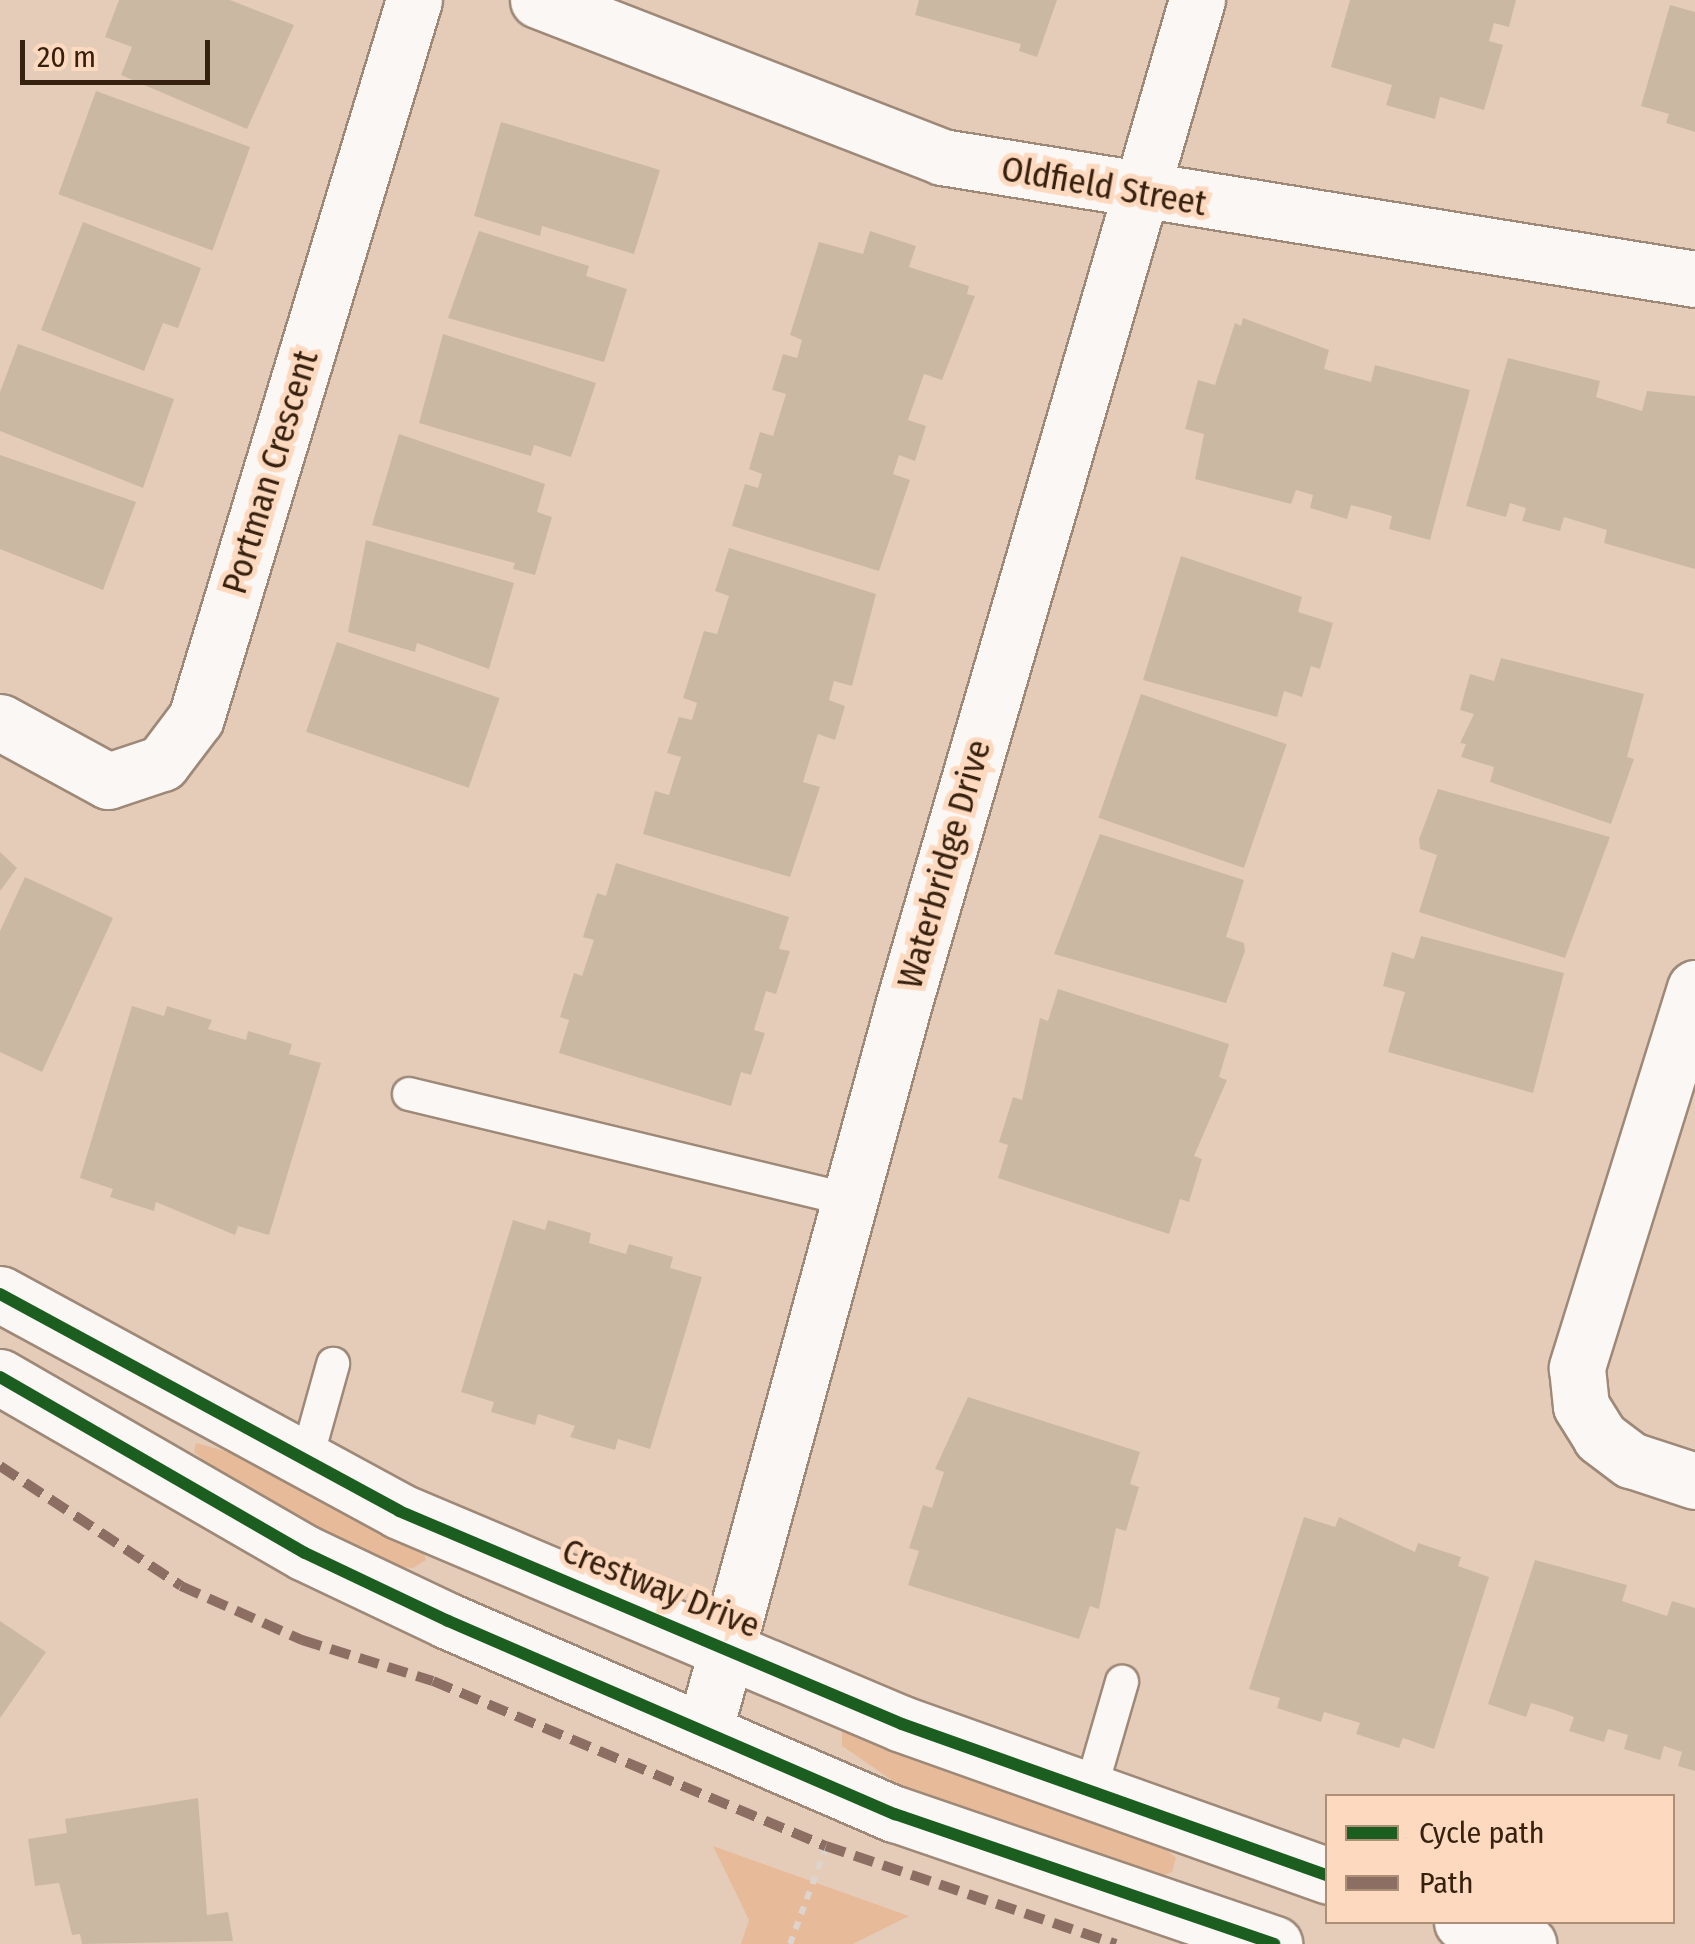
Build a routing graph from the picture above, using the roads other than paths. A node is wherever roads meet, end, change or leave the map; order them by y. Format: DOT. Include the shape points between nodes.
graph roads {
  1 [pos="414,0"];
  2 [pos="538,0"];
  3 [pos="1198,0"];
  4 [pos="1140,193"];
  5 [pos="1695,280"];
  6 [pos="0,722"];
  7 [pos="1695,988"];
  8 [pos="409,1094"];
  9 [pos="852,1200"];
  10 [pos="0,1294"];
  11 [pos="333,1364"];
  12 [pos="0,1377"];
  13 [pos="306,1461"];
  14 [pos="1695,1481"];
  15 [pos="731,1648"];
  16 [pos="1122,1682"];
  17 [pos="704,1732"];
  18 [pos="1090,1792"];
  19 [pos="1325,1875"];
  20 [pos="1468,1924"];
  21 [pos="1274,1944"];
  22 [pos="1528,1944"];
  1 -- 6 [label="street, Portman Crescent" via="196,718 162,763 108,781"];
  2 -- 4 [label="street, Oldfield Street" via="942,157"];
  3 -- 4 [label="street, Waterbridge Drive"];
  4 -- 5 [label="street, Oldfield Street"];
  4 -- 9 [label="street, Waterbridge Drive"];
  7 -- 14 [label="street" via="1577,1368 1581,1406 1600,1438 1631,1460"];
  8 -- 9 [label="lane"];
  9 -- 15 [label="street, Waterbridge Drive"];
  10 -- 13 [label="street, Crestway Drive"];
  11 -- 13 [label="lane"];
  12 -- 17 [label="street" via="305,1553"];
  13 -- 15 [label="street, Crestway Drive" via="498,1554"];
  15 -- 17 [label="street, Waterbridge Drive"];
  15 -- 18 [label="street, Crestway Drive" via="902,1724"];
  16 -- 18 [label="lane"];
  17 -- 21 [label="street" via="840,1792 1201,1924"];
  18 -- 19 [label="street, Crestway Drive"];
  20 -- 22 [label="street"];
}
